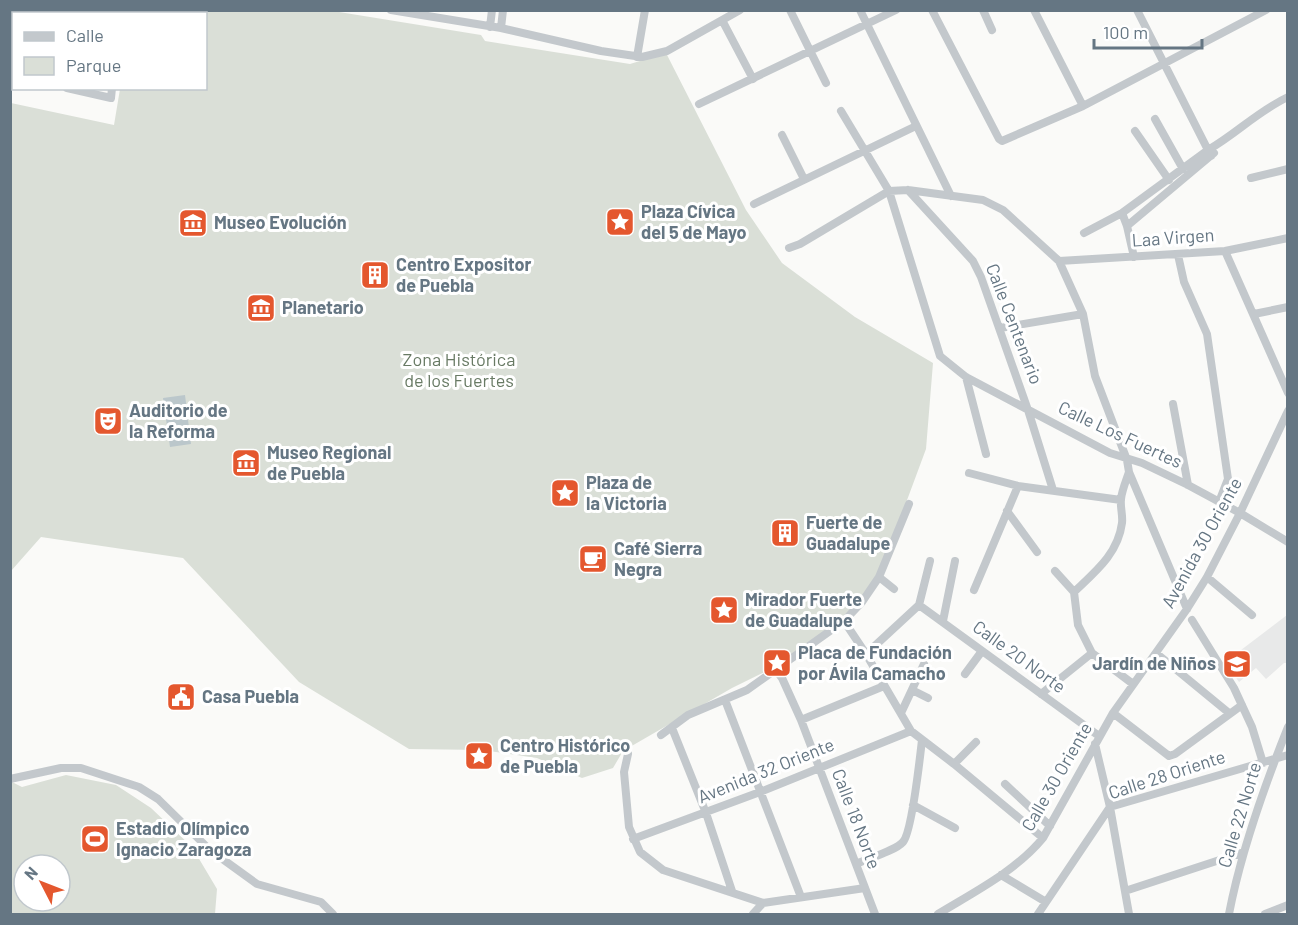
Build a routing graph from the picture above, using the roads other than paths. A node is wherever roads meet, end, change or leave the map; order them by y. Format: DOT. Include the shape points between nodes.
graph roads {
  1 [pos="391,10"];
  2 [pos="492,10"];
  3 [pos="503,10"];
  4 [pos="645,10"];
  5 [pos="740,10"];
  6 [pos="789,10"];
  7 [pos="860,10"];
  8 [pos="896,10"];
  9 [pos="932,10"];
  10 [pos="983,10"];
  11 [pos="1034,10"];
  12 [pos="1137,10"];
  13 [pos="1245,10"];
  14 [pos="1266,10"];
  15 [pos="722,20"];
  16 [pos="1249,20"];
  17 [pos="868,25"];
  18 [pos="489,27"];
  19 [pos="501,28"];
  20 [pos="992,30"];
  21 [pos="810,51"];
  22 [pos="640,57"];
  23 [pos="1163,63"];
  24 [pos="753,79"];
  25 [pos="826,83"];
  26 [pos="83,90"];
  27 [pos="112,90"];
  28 [pos="99,92"];
  29 [pos="1287,98"];
  30 [pos="699,105"];
  31 [pos="1083,106"];
  32 [pos="841,111"];
  33 [pos="1155,119"];
  34 [pos="916,126"];
  35 [pos="1135,131"];
  36 [pos="782,135"];
  37 [pos="863,151"];
  38 [pos="1210,153"];
  39 [pos="1183,169"];
  40 [pos="1287,169"];
  41 [pos="1251,178"];
  42 [pos="804,179"];
  43 [pos="1169,180"];
  44 [pos="908,190"];
  45 [pos="1154,190"];
  46 [pos="889,191"];
  47 [pos="951,196"];
  48 [pos="1160,199"];
  49 [pos="754,204"];
  50 [pos="1122,213"];
  51 [pos="1127,226"];
  52 [pos="1084,233"];
  53 [pos="1287,238"];
  54 [pos="789,248"];
  55 [pos="1225,251"];
  56 [pos="1178,255"];
  57 [pos="1134,257"];
  58 [pos="1059,261"];
  59 [pos="1287,307"];
  60 [pos="1083,314"];
  61 [pos="1254,314"];
  62 [pos="1000,328"];
  63 [pos="966,377"];
  64 [pos="1287,393"];
  65 [pos="1173,404"];
  66 [pos="1028,410"];
  67 [pos="1287,411"];
  68 [pos="986,454"];
  69 [pos="1127,460"];
  70 [pos="1129,472"];
  71 [pos="969,473"];
  72 [pos="1188,485"];
  73 [pos="1018,486"];
  74 [pos="1053,490"];
  75 [pos="1121,500"];
  76 [pos="1219,501"];
  77 [pos="909,504"];
  78 [pos="1007,512"];
  79 [pos="1240,513"];
  80 [pos="1287,542"];
  81 [pos="1037,552"];
  82 [pos="930,561"];
  83 [pos="955,561"];
  84 [pos="1055,571"];
  85 [pos="879,577"];
  86 [pos="1207,577"];
  87 [pos="894,589"];
  88 [pos="974,590"];
  89 [pos="1074,592"];
  90 [pos="920,605"];
  91 [pos="1187,609"];
  92 [pos="1252,615"];
  93 [pos="1192,620"];
  94 [pos="844,621"];
  95 [pos="943,621"];
  96 [pos="982,651"];
  97 [pos="1156,652"];
  98 [pos="1092,653"];
  99 [pos="866,654"];
  100 [pos="924,664"];
  101 [pos="776,670"];
  102 [pos="965,674"];
  103 [pos="1133,684"];
  104 [pos="884,686"];
  105 [pos="912,690"];
  106 [pos="1041,694"];
  107 [pos="928,698"];
  108 [pos="725,700"];
  109 [pos="1242,705"];
  110 [pos="901,713"];
  111 [pos="1113,713"];
  112 [pos="1229,713"];
  113 [pos="801,720"];
  114 [pos="1287,727"];
  115 [pos="672,728"];
  116 [pos="911,731"];
  117 [pos="661,735"];
  118 [pos="922,740"];
  119 [pos="1097,740"];
  120 [pos="976,742"];
  121 [pos="628,753"];
  122 [pos="1287,755"];
  123 [pos="1274,760"];
  124 [pos="1263,763"];
  125 [pos="954,764"];
  126 [pos="819,768"];
  127 [pos="10,779"];
  128 [pos="1005,784"];
  129 [pos="760,792"];
  130 [pos="913,805"];
  131 [pos="1110,807"];
  132 [pos="706,813"];
  133 [pos="1050,826"];
  134 [pos="955,828"];
  135 [pos="1042,838"];
  136 [pos="633,839"];
  137 [pos="1244,852"];
  138 [pos="856,864"];
  139 [pos="1001,874"];
  140 [pos="864,888"];
  141 [pos="732,891"];
  142 [pos="1125,891"];
  143 [pos="801,897"];
  144 [pos="1046,902"];
  145 [pos="764,903"];
  146 [pos="1287,905"];
  147 [pos="1278,912"];
  148 [pos="333,915"];
  149 [pos="753,915"];
  150 [pos="875,915"];
  151 [pos="938,915"];
  152 [pos="1038,915"];
  153 [pos="1130,915"];
  154 [pos="1229,915"];
  155 [pos="1265,915"];
  1 -- 18 [label="street"];
  2 -- 18 [label="street"];
  3 -- 19 [label="street"];
  4 -- 22 [label="street"];
  5 -- 15 [label="street"];
  6 -- 21 [label="street"];
  7 -- 17 [label="street"];
  8 -- 17 [label="street"];
  9 -- 31 [label="street" via="999,139 1005,141"];
  10 -- 20 [label="street"];
  11 -- 31 [label="street"];
  12 -- 23 [label="street"];
  13 -- 16 [label="street"];
  14 -- 16 [label="street"];
  15 -- 22 [label="street" via="667,51"];
  15 -- 24 [label="street"];
  16 -- 23 [label="street"];
  17 -- 21 [label="street"];
  17 -- 34 [label="street"];
  18 -- 19 [label="street"];
  19 -- 22 [label="street"];
  21 -- 24 [label="street"];
  21 -- 25 [label="street"];
  23 -- 31 [label="street"];
  23 -- 38 [label="street"];
  24 -- 30 [label="street"];
  26 -- 28 [label="street"];
  27 -- 28 [label="street" via="111,98"];
  29 -- 38 [label="street" via="1261,112"];
  32 -- 37 [label="street"];
  33 -- 39 [label="street"];
  34 -- 37 [label="street"];
  34 -- 47 [label="street"];
  35 -- 43 [label="street"];
  36 -- 42 [label="street"];
  37 -- 42 [label="street"];
  37 -- 46 [label="street"];
  38 -- 39 [label="street"];
  38 -- 48 [label="street"];
  39 -- 43 [label="street"];
  40 -- 41 [label="street"];
  42 -- 49 [label="street"];
  43 -- 45 [label="street"];
  44 -- 46 [label="street"];
  44 -- 47 [label="street"];
  44 -- 62 [label="street, Calle Centenario" via="973,261"];
  45 -- 48 [label="street"];
  45 -- 50 [label="street"];
  46 -- 54 [label="street"];
  46 -- 63 [label="street, Calle Los Fuertes" via="940,356"];
  47 -- 58 [label="street" via="983,200 1003,210"];
  48 -- 51 [label="street"];
  50 -- 51 [label="street"];
  50 -- 52 [label="street"];
  51 -- 57 [label="street"];
  53 -- 55 [label="street, Laa Virgen"];
  55 -- 56 [label="street, Laa Virgen"];
  55 -- 61 [label="street"];
  56 -- 57 [label="street, Laa Virgen"];
  56 -- 76 [label="street" via="1184,282 1207,334 1228,478"];
  57 -- 58 [label="street, Laa Virgen"];
  58 -- 60 [label="street"];
  59 -- 61 [label="street"];
  60 -- 62 [label="street"];
  60 -- 69 [label="street" via="1095,376"];
  61 -- 64 [label="street"];
  62 -- 66 [label="street, Calle Centenario"];
  63 -- 66 [label="street, Calle Los Fuertes"];
  63 -- 68 [label="street"];
  65 -- 72 [label="street"];
  66 -- 69 [label="street, Calle Los Fuertes"];
  66 -- 74 [label="street, Calle Centenario"];
  67 -- 79 [label="street, Avenida 30 Oriente"];
  69 -- 70 [label="street"];
  69 -- 72 [label="street, Calle Los Fuertes"];
  70 -- 75 [label="street"];
  70 -- 91 [label="street"];
  71 -- 73 [label="street"];
  72 -- 76 [label="street, Calle Los Fuertes"];
  73 -- 74 [label="street"];
  73 -- 78 [label="street"];
  74 -- 75 [label="street"];
  75 -- 89 [label="street" via="1122,525 1110,555"];
  76 -- 79 [label="street, Calle Los Fuertes"];
  77 -- 85 [label="street"];
  78 -- 81 [label="street"];
  78 -- 88 [label="street"];
  79 -- 80 [label="street, Calle Los Fuertes"];
  79 -- 86 [label="street, Avenida 30 Oriente"];
  82 -- 90 [label="street"];
  83 -- 95 [label="street"];
  84 -- 89 [label="street"];
  85 -- 87 [label="street"];
  85 -- 94 [label="street"];
  86 -- 91 [label="street, Avenida 30 Oriente"];
  86 -- 92 [label="street"];
  89 -- 98 [label="street" via="1078,625"];
  90 -- 95 [label="street, Calle 20 Norte"];
  90 -- 99 [label="street"];
  91 -- 97 [label="street, Avenida 30 Oriente"];
  93 -- 109 [label="street"];
  94 -- 99 [label="street"];
  94 -- 101 [label="street"];
  95 -- 96 [label="street, Calle 20 Norte"];
  96 -- 102 [label="street"];
  96 -- 106 [label="street, Calle 20 Norte"];
  97 -- 103 [label="street, Avenida 30 Oriente"];
  97 -- 112 [label="street"];
  98 -- 103 [label="street"];
  98 -- 106 [label="street"];
  99 -- 104 [label="street"];
  100 -- 105 [label="street"];
  101 -- 108 [label="street"];
  101 -- 113 [label="street, Calle 18 Norte"];
  103 -- 111 [label="street, Avenida 30 Oriente"];
  104 -- 110 [label="street"];
  104 -- 113 [label="street"];
  105 -- 107 [label="street"];
  105 -- 110 [label="street"];
  106 -- 119 [label="street, Calle 20 Norte"];
  108 -- 115 [label="street" via="688,715"];
  108 -- 129 [label="street"];
  109 -- 112 [label="street"];
  109 -- 124 [label="street"];
  110 -- 116 [label="street"];
  111 -- 112 [label="street" via="1169,756"];
  111 -- 119 [label="street, Calle 30 Oriente"];
  113 -- 126 [label="street, Calle 18 Norte"];
  114 -- 123 [label="street, Calle 22 Norte"];
  115 -- 117 [label="street"];
  115 -- 132 [label="street"];
  116 -- 118 [label="street"];
  116 -- 126 [label="street, Avenida 32 Oriente"];
  118 -- 125 [label="street"];
  118 -- 130 [label="street"];
  119 -- 131 [label="street"];
  119 -- 133 [label="street, Calle 30 Oriente"];
  120 -- 125 [label="street"];
  121 -- 136 [label="street" via="624,772"];
  122 -- 123 [label="street, Calle 28 Oriente"];
  123 -- 124 [label="street, Calle 28 Oriente"];
  123 -- 137 [label="street, Calle 22 Norte"];
  124 -- 131 [label="street, Calle 28 Oriente"];
  125 -- 135 [label="street"];
  126 -- 129 [label="street, Avenida 32 Oriente"];
  126 -- 138 [label="street, Calle 18 Norte"];
  127 -- 148 [label="street" via="61,768 81,768 139,787 158,799 210,850 257,884 321,902"];
  128 -- 133 [label="street"];
  129 -- 132 [label="street, Avenida 32 Oriente"];
  129 -- 143 [label="street"];
  130 -- 134 [label="street"];
  130 -- 138 [label="street" via="903,842"];
  131 -- 142 [label="street"];
  131 -- 144 [label="street, Calle 28 Oriente"];
  132 -- 136 [label="street, Avenida 32 Oriente"];
  132 -- 141 [label="street"];
  133 -- 135 [label="street, Calle 30 Oriente"];
  135 -- 139 [label="street, Calle 30 Oriente"];
  136 -- 141 [label="street" via="640,852 663,870"];
  137 -- 142 [label="street"];
  137 -- 154 [label="street, Calle 22 Norte"];
  138 -- 140 [label="street, Calle 18 Norte"];
  139 -- 144 [label="street"];
  139 -- 151 [label="street, Calle 30 Oriente"];
  140 -- 143 [label="street"];
  140 -- 150 [label="street, Calle 18 Norte"];
  141 -- 145 [label="street"];
  142 -- 153 [label="street"];
  143 -- 145 [label="street"];
  144 -- 152 [label="street, Calle 28 Oriente"];
  145 -- 149 [label="street"];
  146 -- 147 [label="street"];
  147 -- 155 [label="street"];
}
